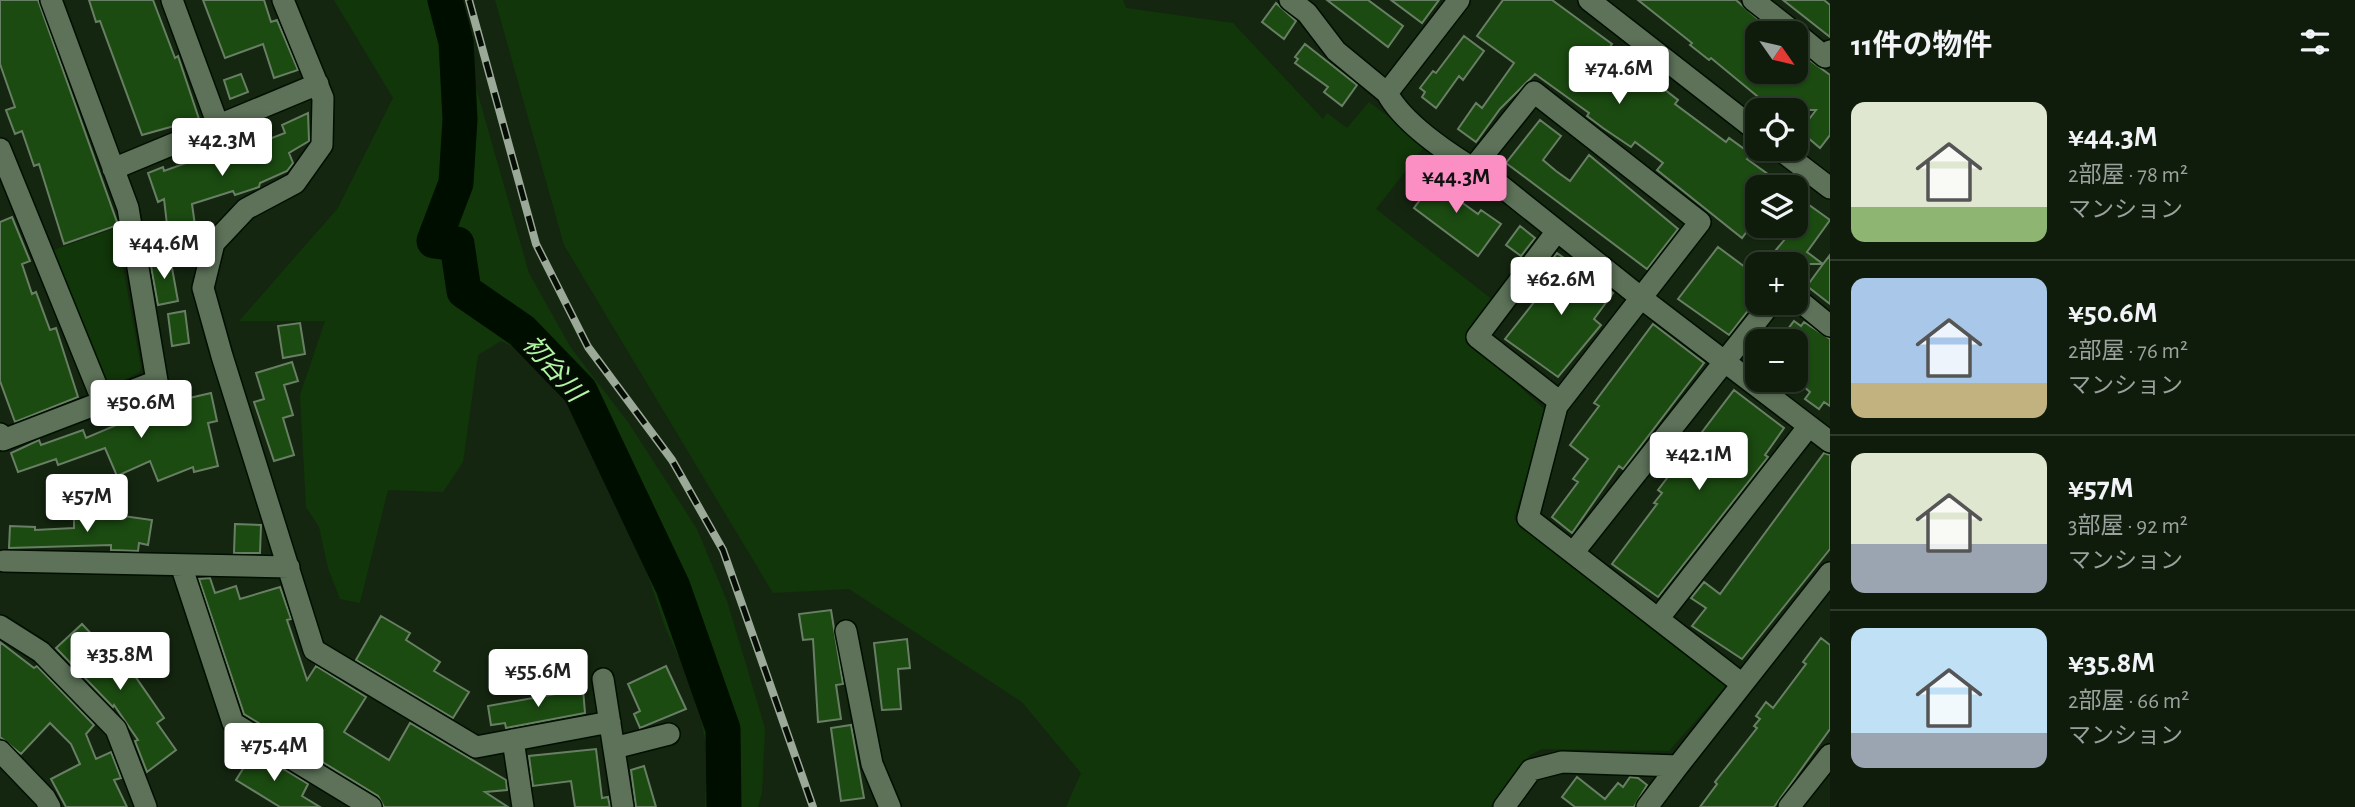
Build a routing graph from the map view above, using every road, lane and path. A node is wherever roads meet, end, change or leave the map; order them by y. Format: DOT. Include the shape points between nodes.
graph roads {
  1 [pos="51,0"];
  2 [pos="172,0"];
  3 [pos="283,0"];
  4 [pos="1290,0"];
  5 [pos="1459,0"];
  6 [pos="1588,0"];
  7 [pos="1753,0"];
  8 [pos="1780,21"];
  9 [pos="1808,43"];
  10 [pos="1830,51"];
  11 [pos="318,84"];
  12 [pos="1387,93"];
  13 [pos="1745,122"];
  14 [pos="218,125"];
  15 [pos="0,149"];
  16 [pos="1795,161"];
  17 [pos="1473,168"];
  18 [pos="113,169"];
  19 [pos="1830,188"];
  20 [pos="1557,231"];
  21 [pos="1640,297"];
  22 [pos="1808,308"];
  23 [pos="1761,315"];
  24 [pos="1830,326"];
  25 [pos="1725,360"];
  26 [pos="103,401"];
  27 [pos="1560,402"];
  28 [pos="1809,426"];
  29 [pos="0,434"];
  30 [pos="1830,442"];
  31 [pos="1573,553"];
  32 [pos="4,561"];
  33 [pos="181,565"];
  34 [pos="289,567"];
  35 [pos="1830,573"];
  36 [pos="1658,620"];
  37 [pos="0,626"];
  38 [pos="846,631"];
  39 [pos="603,679"];
  40 [pos="1742,684"];
  41 [pos="610,722"];
  42 [pos="669,734"];
  43 [pos="513,740"];
  44 [pos="614,748"];
  45 [pos="0,751"];
  46 [pos="1830,755"];
  47 [pos="1678,766"];
  48 [pos="50,807"];
  49 [pos="146,807"];
  50 [pos="372,807"];
  51 [pos="523,807"];
  52 [pos="623,807"];
  53 [pos="890,807"];
  54 [pos="1504,807"];
  55 [pos="1647,807"];
  56 [pos="1789,807"];
  1 -- 18 [label="street"];
  2 -- 14 [label="street"];
  3 -- 11 [label="street"];
  4 -- 12 [label="street" via="1307,13 1336,51"];
  5 -- 12 [label="street"];
  6 -- 13 [label="street"];
  7 -- 8 [label="street"];
  9 -- 10 [label="street" via="1825,57"];
  11 -- 14 [label="street"];
  11 -- 34 [label="street" via="323,98 322,145 295,183 246,209 215,243 203,288"];
  12 -- 17 [label="street" via="1396,110"];
  14 -- 18 [label="street"];
  15 -- 26 [label="street"];
  16 -- 19 [label="street"];
  17 -- 20 [label="street"];
  17 -- 21 [label="street" via="1534,92 1700,222"];
  18 -- 26 [label="street" via="128,208 157,381"];
  20 -- 21 [label="street"];
  20 -- 27 [label="street" via="1477,337"];
  21 -- 25 [label="street"];
  21 -- 27 [label="street"];
  22 -- 24 [label="street"];
  23 -- 25 [label="street"];
  25 -- 28 [label="street"];
  25 -- 31 [label="street"];
  26 -- 29 [label="street" via="3,440"];
  27 -- 31 [label="street" via="1528,518"];
  28 -- 30 [label="street"];
  28 -- 36 [label="street"];
  31 -- 36 [label="street"];
  32 -- 33 [label="street"];
  33 -- 34 [label="street"];
  33 -- 50 [label="street" via="233,723"];
  34 -- 43 [label="street" via="314,650 476,747"];
  35 -- 40 [label="street"];
  36 -- 40 [label="street"];
  37 -- 49 [label="street" via="41,652 116,729"];
  38 -- 53 [label="street" via="872,764"];
  39 -- 41 [label="street"];
  40 -- 47 [label="street"];
  41 -- 43 [label="street"];
  41 -- 44 [label="street"];
  42 -- 44 [label="street"];
  43 -- 51 [label="street"];
  44 -- 52 [label="street"];
  45 -- 48 [label="street"];
  46 -- 56 [label="street"];
  47 -- 54 [label="street" via="1562,762 1531,769"];
  47 -- 55 [label="street"];
}
